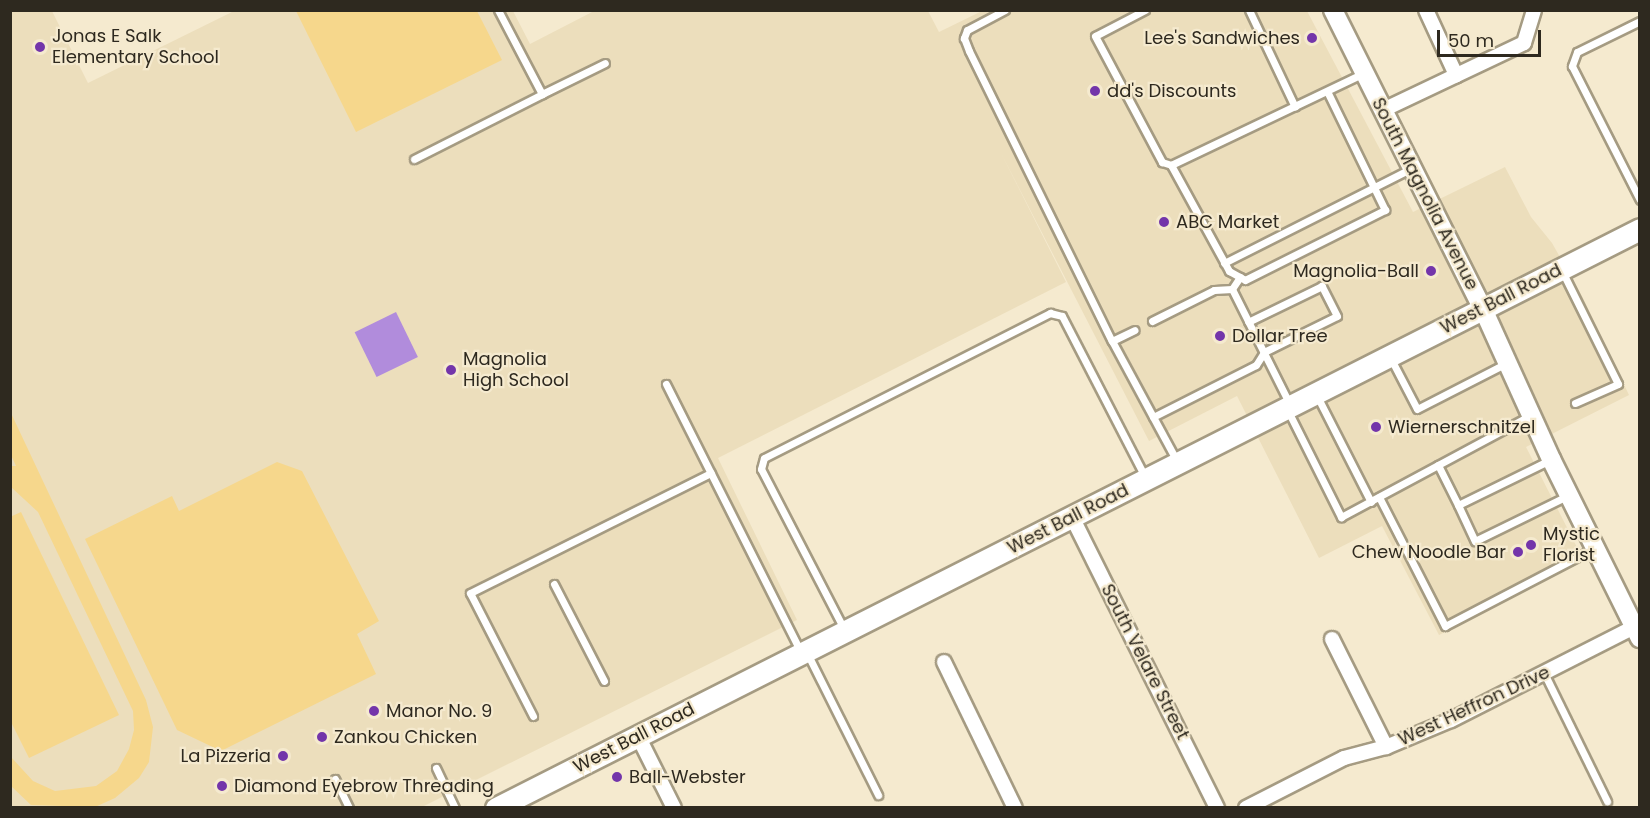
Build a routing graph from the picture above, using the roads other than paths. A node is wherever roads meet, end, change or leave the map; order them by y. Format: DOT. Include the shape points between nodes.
graph roads {
  1 [pos="498,10"];
  2 [pos="1005,10"];
  3 [pos="1145,10"];
  4 [pos="1250,10"];
  5 [pos="1333,10"];
  6 [pos="1426,10"];
  7 [pos="1534,10"];
  8 [pos="1640,21"];
  9 [pos="605,63"];
  10 [pos="1364,73"];
  11 [pos="1456,75"];
  12 [pos="1326,91"];
  13 [pos="542,94"];
  14 [pos="1294,107"];
  15 [pos="1383,110"];
  16 [pos="414,159"];
  17 [pos="1171,165"];
  18 [pos="1412,168"];
  19 [pos="1373,186"];
  20 [pos="1640,200"];
  21 [pos="1640,229"];
  22 [pos="1224,263"];
  23 [pos="1561,268"];
  24 [pos="1240,277"];
  25 [pos="1232,289"];
  26 [pos="1484,309"];
  27 [pos="1152,321"];
  28 [pos="1248,322"];
  29 [pos="1134,330"];
  30 [pos="1112,341"];
  31 [pos="1263,352"];
  32 [pos="1390,357"];
  33 [pos="1509,362"];
  34 [pos="666,384"];
  35 [pos="1316,394"];
  36 [pos="1575,403"];
  37 [pos="1289,408"];
  38 [pos="1531,415"];
  39 [pos="1153,417"];
  40 [pos="1551,459"];
  41 [pos="1178,464"];
  42 [pos="1438,465"];
  43 [pos="711,473"];
  44 [pos="1146,480"];
  45 [pos="1569,495"];
  46 [pos="1379,497"];
  47 [pos="1371,502"];
  48 [pos="1458,505"];
  49 [pos="1072,517"];
  50 [pos="1595,548"];
  51 [pos="554,584"];
  52 [pos="845,632"];
  53 [pos="1637,633"];
  54 [pos="1332,639"];
  55 [pos="804,652"];
  56 [pos="944,662"];
  57 [pos="1544,673"];
  58 [pos="604,681"];
  59 [pos="533,716"];
  60 [pos="638,736"];
  61 [pos="1386,747"];
  62 [pos="436,768"];
  63 [pos="335,779"];
  64 [pos="878,795"];
  65 [pos="1607,801"];
  66 [pos="349,807"];
  67 [pos="456,807"];
  68 [pos="496,807"];
  69 [pos="674,807"];
  70 [pos="1015,807"];
  71 [pos="1217,807"];
  72 [pos="1246,807"];
  1 -- 13 [label="lane"];
  2 -- 30 [label="lane" via="968,30 964,38"];
  3 -- 17 [label="lane" via="1095,36 1147,137 1162,162"];
  4 -- 14 [label="lane"];
  5 -- 10 [label="main road, South Magnolia Avenue"];
  6 -- 11 [label="street"];
  7 -- 11 [label="street" via="1524,43"];
  8 -- 20 [label="lane" via="1577,52 1572,66"];
  9 -- 13 [label="lane"];
  10 -- 12 [label="lane"];
  10 -- 15 [label="main road, South Magnolia Avenue"];
  11 -- 15 [label="street"];
  12 -- 14 [label="lane"];
  12 -- 19 [label="lane"];
  13 -- 16 [label="lane"];
  14 -- 17 [label="lane"];
  15 -- 18 [label="main road, South Magnolia Avenue"];
  17 -- 22 [label="lane"];
  18 -- 19 [label="lane"];
  18 -- 26 [label="main road, South Magnolia Avenue"];
  19 -- 22 [label="lane"];
  19 -- 24 [label="lane" via="1385,210 1245,280"];
  21 -- 23 [label="main road, West Ball Road"];
  22 -- 24 [label="lane"];
  23 -- 26 [label="main road, West Ball Road"];
  23 -- 36 [label="lane" via="1618,384"];
  24 -- 25 [label="lane"];
  25 -- 27 [label="lane" via="1214,290"];
  25 -- 28 [label="lane"];
  26 -- 32 [label="main road, West Ball Road"];
  26 -- 33 [label="main road, South Magnolia Avenue"];
  28 -- 31 [label="lane"];
  28 -- 31 [label="lane" via="1322,286 1337,316"];
  29 -- 30 [label="lane"];
  30 -- 39 [label="lane"];
  31 -- 37 [label="lane"];
  31 -- 39 [label="lane" via="1256,365"];
  32 -- 33 [label="lane" via="1417,409"];
  32 -- 35 [label="main road, West Ball Road"];
  33 -- 38 [label="main road, South Magnolia Avenue"];
  34 -- 43 [label="lane"];
  35 -- 37 [label="main road, West Ball Road"];
  35 -- 47 [label="lane"];
  37 -- 41 [label="main road, West Ball Road"];
  37 -- 47 [label="lane" via="1341,517"];
  38 -- 40 [label="main road, South Magnolia Avenue"];
  38 -- 42 [label="lane"];
  39 -- 41 [label="lane"];
  40 -- 45 [label="main road, South Magnolia Avenue"];
  40 -- 48 [label="lane"];
  41 -- 44 [label="main road, West Ball Road"];
  42 -- 46 [label="lane"];
  42 -- 48 [label="lane"];
  43 -- 55 [label="lane"];
  43 -- 59 [label="lane" via="470,593"];
  44 -- 49 [label="main road, West Ball Road"];
  44 -- 52 [label="lane" via="1062,316 1050,313 1039,318 764,458 761,469"];
  45 -- 48 [label="lane" via="1475,541"];
  45 -- 50 [label="main road, South Magnolia Avenue"];
  46 -- 47 [label="lane"];
  46 -- 50 [label="lane" via="1445,626"];
  49 -- 52 [label="main road, West Ball Road"];
  49 -- 71 [label="street, South Velare Street"];
  50 -- 53 [label="main road, South Magnolia Avenue"];
  51 -- 58 [label="lane"];
  52 -- 55 [label="main road, West Ball Road"];
  53 -- 57 [label="street, West Heffron Drive"];
  54 -- 61 [label="street"];
  55 -- 60 [label="main road, West Ball Road"];
  55 -- 64 [label="lane"];
  56 -- 70 [label="street"];
  57 -- 61 [label="street, West Heffron Drive"];
  57 -- 65 [label="lane"];
  60 -- 68 [label="main road, West Ball Road"];
  60 -- 69 [label="street"];
  61 -- 72 [label="street, West Heffron Drive" via="1344,758"];
  62 -- 67 [label="lane"];
  63 -- 66 [label="lane"];
}
